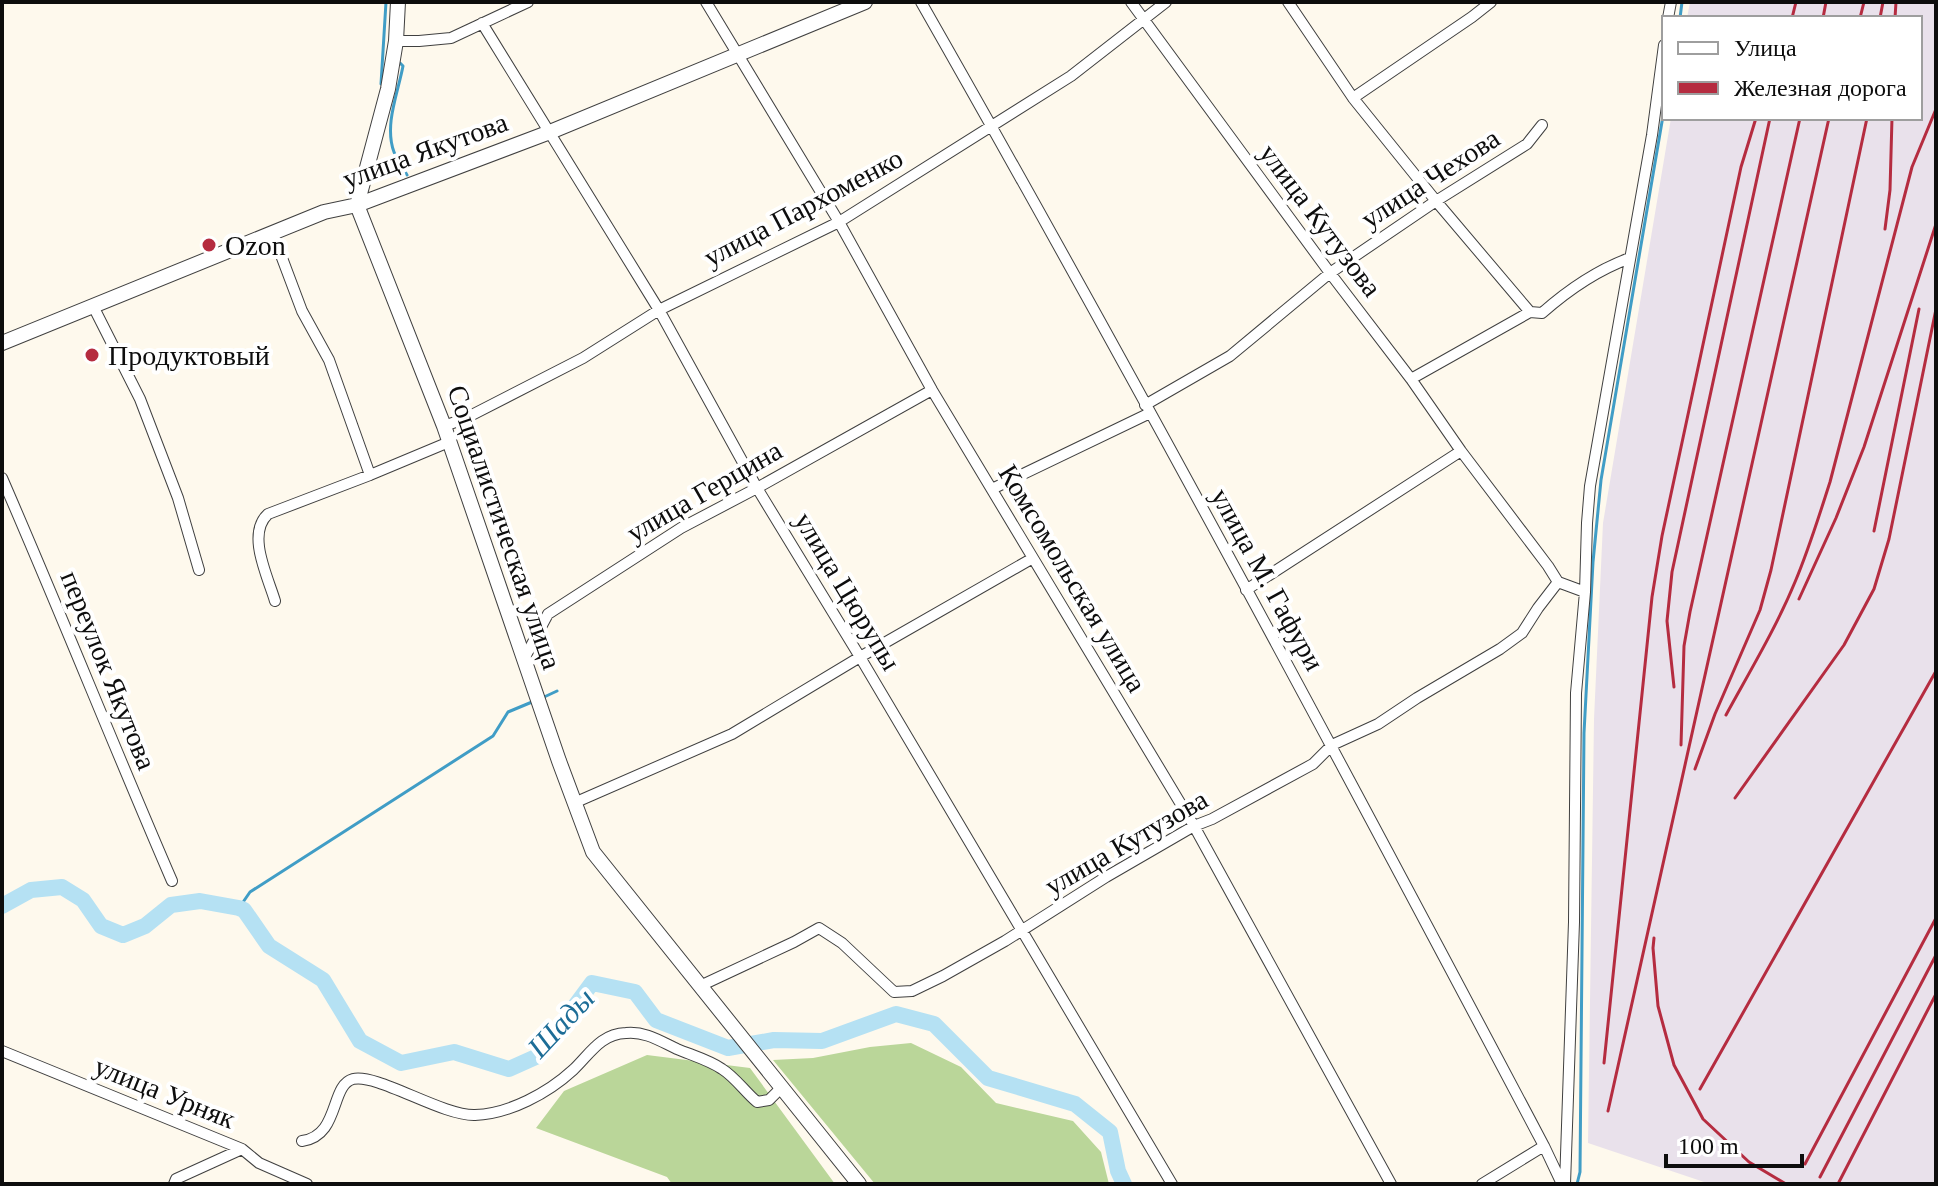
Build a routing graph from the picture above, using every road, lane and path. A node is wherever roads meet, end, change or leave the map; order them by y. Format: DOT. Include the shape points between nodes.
graph roads {
  1 [pos="398,2"];
  2 [pos="528,2"];
  3 [pos="706,2"];
  4 [pos="865,2"];
  5 [pos="921,2"];
  6 [pos="1131,2"];
  7 [pos="1166,2"];
  8 [pos="1288,2"];
  9 [pos="1491,2"];
  10 [pos="1143,20"];
  11 [pos="482,23"];
  12 [pos="396,41"];
  13 [pos="737,53"];
  14 [pos="1662,60"];
  15 [pos="1353,98"];
  16 [pos="1542,125"];
  17 [pos="992,127"];
  18 [pos="550,132"];
  19 [pos="1436,201"];
  20 [pos="357,205"];
  21 [pos="839,222"];
  22 [pos="273,234"];
  23 [pos="1630,258"];
  24 [pos="1330,273"];
  25 [pos="93,306"];
  26 [pos="659,310"];
  27 [pos="1530,312"];
  28 [pos="2,343"];
  29 [pos="1411,379"];
  30 [pos="932,390"];
  31 [pos="1147,409"];
  32 [pos="444,426"];
  33 [pos="449,442"];
  34 [pos="1461,451"];
  35 [pos="370,475"];
  36 [pos="2,478"];
  37 [pos="757,488"];
  38 [pos="992,489"];
  39 [pos="1033,558"];
  40 [pos="199,570"];
  41 [pos="1558,582"];
  42 [pos="1246,590"];
  43 [pos="1585,592"];
  44 [pos="275,601"];
  45 [pos="860,657"];
  46 [pos="524,659"];
  47 [pos="1332,745"];
  48 [pos="574,803"];
  49 [pos="1194,826"];
  50 [pos="172,881"];
  51 [pos="1022,931"];
  52 [pos="700,986"];
  53 [pos="2,1051"];
  54 [pos="782,1087"];
  55 [pos="302,1141"];
  56 [pos="1544,1146"];
  57 [pos="242,1149"];
  58 [pos="174,1184"];
  59 [pos="307,1184"];
  60 [pos="859,1184"];
  61 [pos="1172,1184"];
  62 [pos="1391,1184"];
  63 [pos="1482,1184"];
  64 [pos="1564,1184"];
  1 -- 12 [label="street"];
  2 -- 11 [label="street"];
  3 -- 13 [label="street, Комсомольская улица"];
  4 -- 13 [label="street, улица Якутова"];
  5 -- 17 [label="street, улица М. Гафури"];
  6 -- 10 [label="street, улица Кутузова"];
  7 -- 10 [label="street, улица Пархоменко"];
  8 -- 15 [label="street"];
  9 -- 15 [label="street"];
  10 -- 17 [label="street, улица Пархоменко" via="1071,76"];
  10 -- 24 [label="street, улица Кутузова"];
  11 -- 12 [label="street" via="451,38"];
  11 -- 18 [label="street, улица Цюрупы"];
  12 -- 20 [label="street"];
  13 -- 18 [label="street, улица Якутова"];
  13 -- 21 [label="street, Комсомольская улица"];
  14 -- 23 [label="street"];
  15 -- 19 [label="street"];
  16 -- 19 [label="street, улица Чехова" via="1527,144"];
  17 -- 21 [label="street, улица Пархоменко"];
  17 -- 31 [label="street, улица М. Гафури"];
  18 -- 20 [label="street, улица Якутова"];
  18 -- 26 [label="street, улица Цюрупы"];
  19 -- 24 [label="street, улица Чехова"];
  19 -- 27 [label="street"];
  20 -- 22 [label="street, улица Якутова" via="324,212"];
  20 -- 32 [label="street, Социалистическая улица"];
  21 -- 26 [label="street, улица Пархоменко"];
  21 -- 30 [label="street, Комсомольская улица"];
  22 -- 25 [label="street, улица Якутова"];
  22 -- 35 [label="street" via="302,311 329,360"];
  23 -- 27 [label="street" via="1600,271 1542,313"];
  23 -- 43 [label="street" via="1590,486"];
  24 -- 29 [label="street, улица Кутузова"];
  24 -- 31 [label="street, улица Чехова" via="1230,356"];
  25 -- 28 [label="street, улица Якутова"];
  25 -- 40 [label="street" via="140,399"];
  26 -- 32 [label="street, улица Пархоменко" via="583,358"];
  26 -- 37 [label="street, улица Цюрупы"];
  27 -- 29 [label="street"];
  29 -- 34 [label="street, улица Кутузова"];
  30 -- 37 [label="street, улица Герцина"];
  30 -- 38 [label="street, Комсомольская улица"];
  31 -- 38 [label="street, улица Чехова"];
  31 -- 42 [label="street, улица М. Гафури"];
  32 -- 33 [label="street, Социалистическая улица"];
  33 -- 35 [label="street"];
  33 -- 46 [label="street, Социалистическая улица"];
  34 -- 41 [label="street, улица Кутузова"];
  34 -- 42 [label="street"];
  35 -- 44 [label="street" via="262,520 258,546"];
  36 -- 50 [label="street, переулок Якутова"];
  37 -- 45 [label="street, улица Цюрупы"];
  37 -- 46 [label="street, улица Герцина" via="681,528 548,614"];
  38 -- 39 [label="street, Комсомольская улица"];
  39 -- 45 [label="street"];
  39 -- 49 [label="street, Комсомольская улица"];
  41 -- 43 [label="street"];
  41 -- 47 [label="street, улица Кутузова" via="1522,633 1500,649 1378,724"];
  42 -- 47 [label="street, улица М. Гафури"];
  43 -- 64 [label="street" via="1576,693"];
  45 -- 48 [label="street" via="732,734"];
  45 -- 51 [label="street, улица Цюрупы"];
  46 -- 48 [label="street, Социалистическая улица"];
  47 -- 49 [label="street, улица Кутузова" via="1313,764"];
  47 -- 56 [label="street, улица М. Гафури"];
  48 -- 52 [label="street, Социалистическая улица" via="593,852"];
  49 -- 51 [label="street, улица Кутузова"];
  49 -- 62 [label="street, Комсомольская улица"];
  51 -- 52 [label="street, улица Кутузова" via="912,991 894,992 819,928"];
  51 -- 61 [label="street, улица Цюрупы"];
  52 -- 54 [label="street, Социалистическая улица"];
  53 -- 57 [label="street, улица Урняк"];
  54 -- 55 [label="street" via="769,1100 757,1102 721,1068 653,1036 628,1032 596,1044 546,1092 490,1114 471,1116 382,1084 350,1079 323,1131"];
  54 -- 60 [label="street, Социалистическая улица"];
  56 -- 63 [label="street"];
  56 -- 64 [label="street, улица М. Гафури"];
  57 -- 58 [label="street"];
  57 -- 59 [label="street, улица Урняк" via="259,1163"];
}
